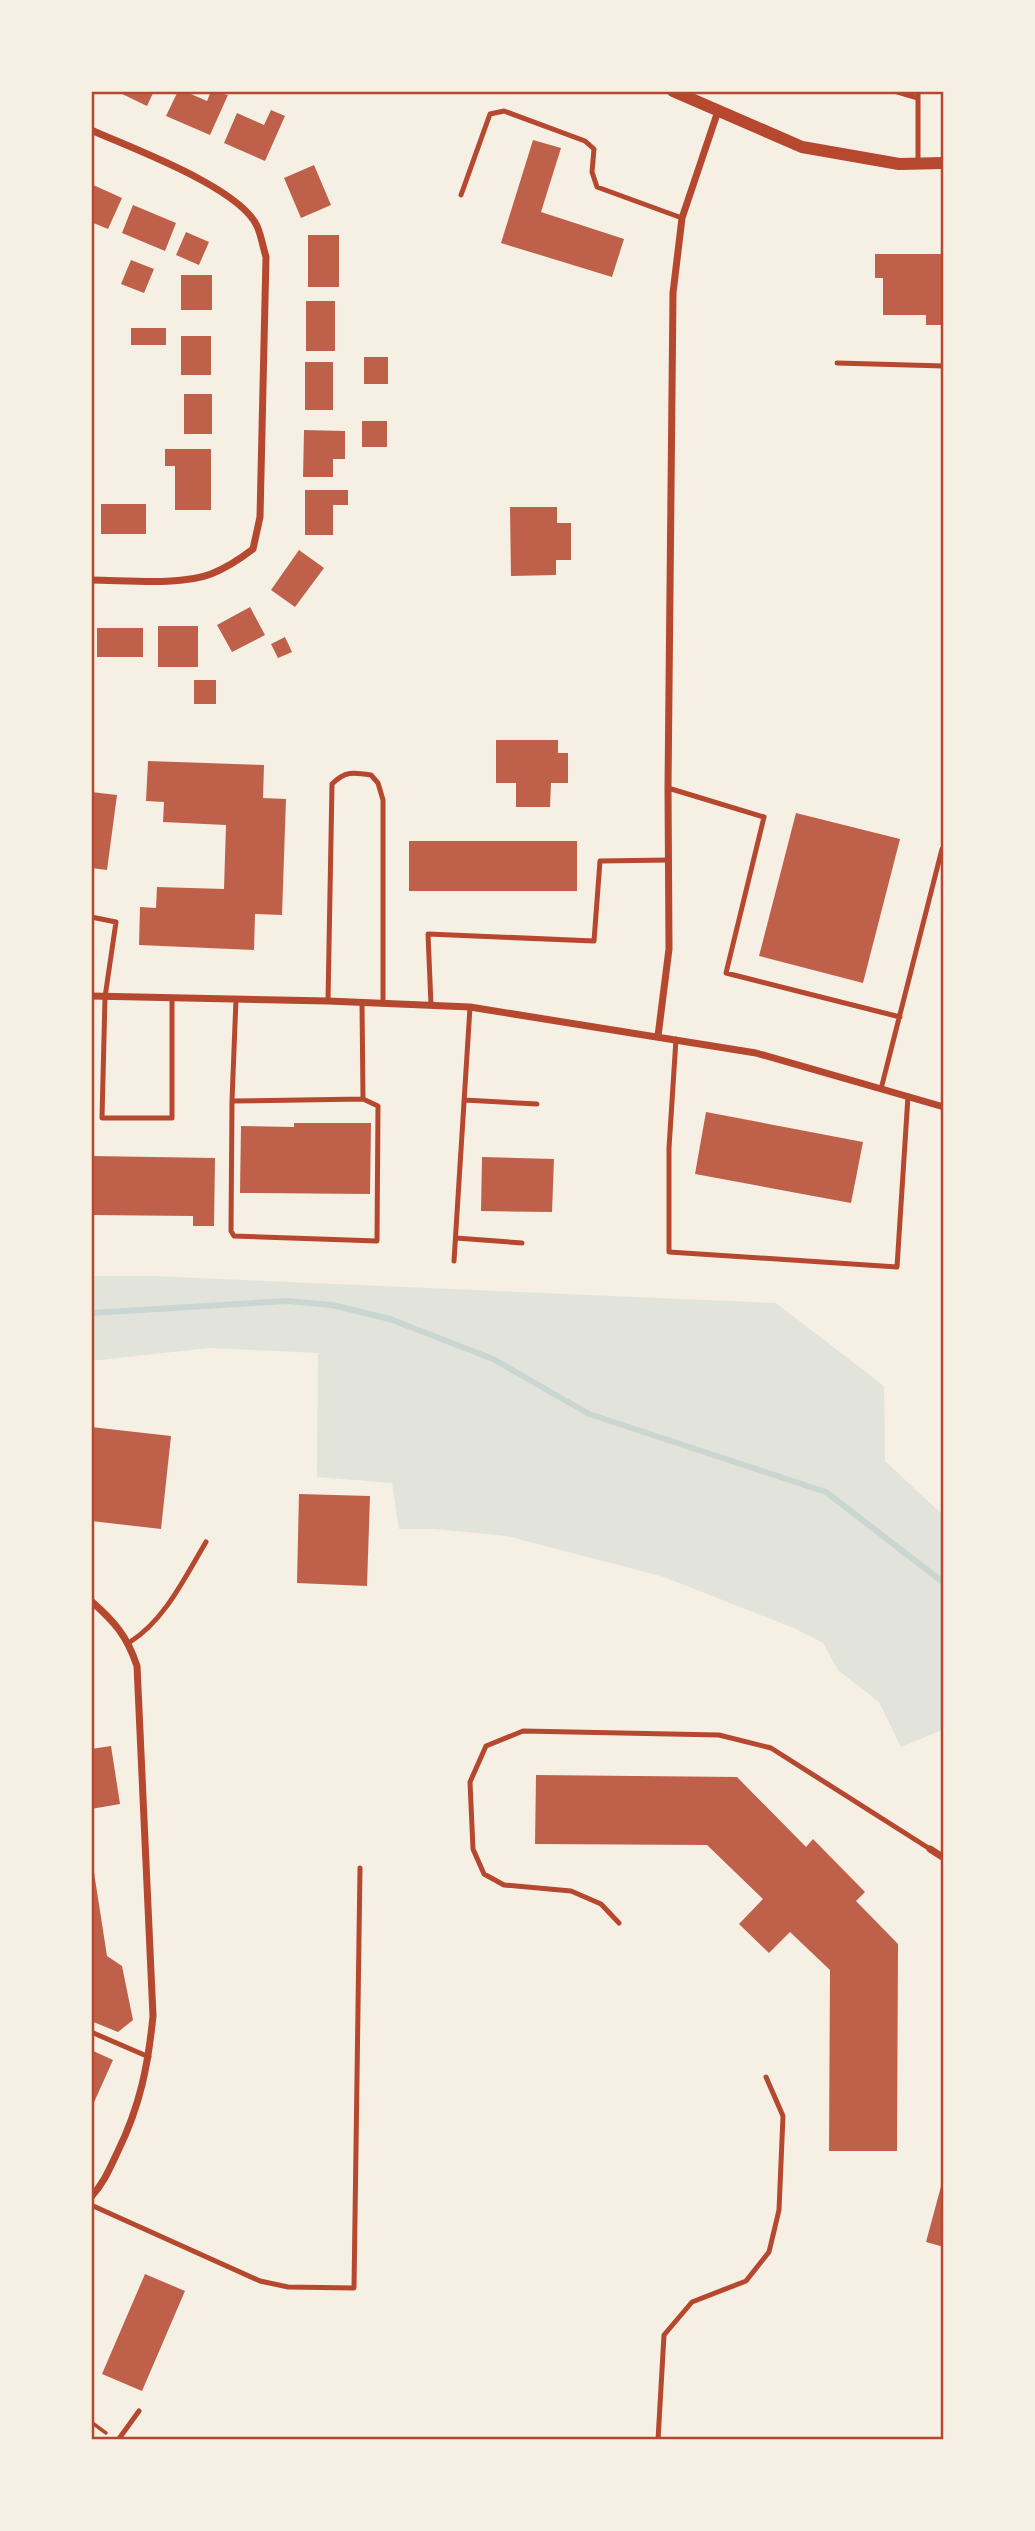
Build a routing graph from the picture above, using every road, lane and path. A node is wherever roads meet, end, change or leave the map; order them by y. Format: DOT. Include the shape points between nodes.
graph roads {
  1 [pos="673,91"];
  2 [pos="894,91"];
  3 [pos="918,94"];
  4 [pos="718,111"];
  5 [pos="91,130"];
  6 [pos="918,163"];
  7 [pos="944,163"];
  8 [pos="461,195"];
  9 [pos="682,218"];
  10 [pos="837,363"];
  11 [pos="944,366"];
  12 [pos="91,580"];
  13 [pos="668,788"];
  14 [pos="942,849"];
  15 [pos="670,860"];
  16 [pos="91,917"];
  17 [pos="91,996"];
  18 [pos="105,997"];
  19 [pos="172,998"];
  20 [pos="236,999"];
  21 [pos="328,1001"];
  22 [pos="362,1002"];
  23 [pos="383,1003"];
  24 [pos="431,1004"];
  25 [pos="470,1007"];
  26 [pos="900,1017"];
  27 [pos="658,1036"];
  28 [pos="676,1039"];
  29 [pos="881,1088"];
  30 [pos="908,1096"];
  31 [pos="363,1099"];
  32 [pos="464,1100"];
  33 [pos="232,1101"];
  34 [pos="537,1104"];
  35 [pos="944,1107"];
  36 [pos="456,1238"];
  37 [pos="522,1242"];
  38 [pos="454,1261"];
  39 [pos="944,1294"];
  40 [pos="944,1314"];
  41 [pos="206,1542"];
  42 [pos="91,1601"];
  43 [pos="130,1642"];
  44 [pos="930,1849"];
  45 [pos="944,1858"];
  46 [pos="360,1868"];
  47 [pos="619,1923"];
  48 [pos="91,2032"];
  49 [pos="149,2057"];
  50 [pos="766,2077"];
  51 [pos="91,2197"];
  52 [pos="91,2206"];
  53 [pos="139,2411"];
  54 [pos="91,2422"];
  55 [pos="116,2440"];
  56 [pos="658,2440"];
  1 -- 4 [label="street"];
  2 -- 3 [label="lane"];
  3 -- 6 [label="lane"];
  4 -- 6 [label="street" via="802,147 898,164"];
  4 -- 9 [label="street"];
  5 -- 12 [label="street" via="187,173 240,204 257,225 266,257 260,516 253,549 208,575 166,581"];
  6 -- 7 [label="street"];
  8 -- 9 [label="lane" via="490,114 503,111 585,141 594,149 592,172 597,187"];
  9 -- 13 [label="street" via="673,293"];
  10 -- 11 [label="lane"];
  13 -- 15 [label="street"];
  13 -- 26 [label="lane" via="764,817 726,973"];
  14 -- 26 [label="lane"];
  15 -- 24 [label="lane" via="600,861 594,941 428,934"];
  15 -- 27 [label="street" via="670,949"];
  16 -- 18 [label="lane" via="116,922"];
  17 -- 18 [label="street"];
  18 -- 19 [label="street"];
  18 -- 19 [label="lane" via="102,1118 172,1118"];
  19 -- 20 [label="street"];
  20 -- 21 [label="street"];
  20 -- 33 [label="lane"];
  21 -- 22 [label="street"];
  21 -- 23 [label="lane" via="332,784 341,775 356,772 371,775 379,783 383,800"];
  22 -- 23 [label="street"];
  22 -- 31 [label="lane"];
  23 -- 24 [label="street"];
  24 -- 25 [label="street"];
  25 -- 27 [label="street"];
  25 -- 32 [label="lane"];
  26 -- 29 [label="lane"];
  27 -- 28 [label="street"];
  28 -- 29 [label="street" via="756,1053"];
  28 -- 30 [label="lane" via="669,1252 897,1267"];
  29 -- 30 [label="street"];
  30 -- 35 [label="street"];
  31 -- 33 [label="lane"];
  31 -- 33 [label="lane" via="378,1106 377,1241 233,1236"];
  32 -- 34 [label="lane"];
  32 -- 36 [label="lane"];
  36 -- 37 [label="lane"];
  36 -- 38 [label="lane"];
  39 -- 40 [label="lane"];
  41 -- 43 [label="lane" via="173,1598 144,1634"];
  42 -- 43 [label="street"];
  43 -- 49 [label="street" via="140,1698 153,2016"];
  44 -- 45 [label="street"];
  44 -- 47 [label="lane" via="771,1748 719,1735 523,1731 486,1746 470,1782 473,1849 484,1874 504,1885 571,1891 601,1904"];
  46 -- 52 [label="lane" via="354,2288 288,2287 260,2281"];
  48 -- 49 [label="lane"];
  49 -- 51 [label="street" via="131,2124 103,2185"];
  50 -- 56 [label="lane" via="783,2116 779,2210 769,2252 746,2281 692,2302 664,2335"];
  53 -- 55 [label="lane"];
  54 -- 55 [label="path"];
}
